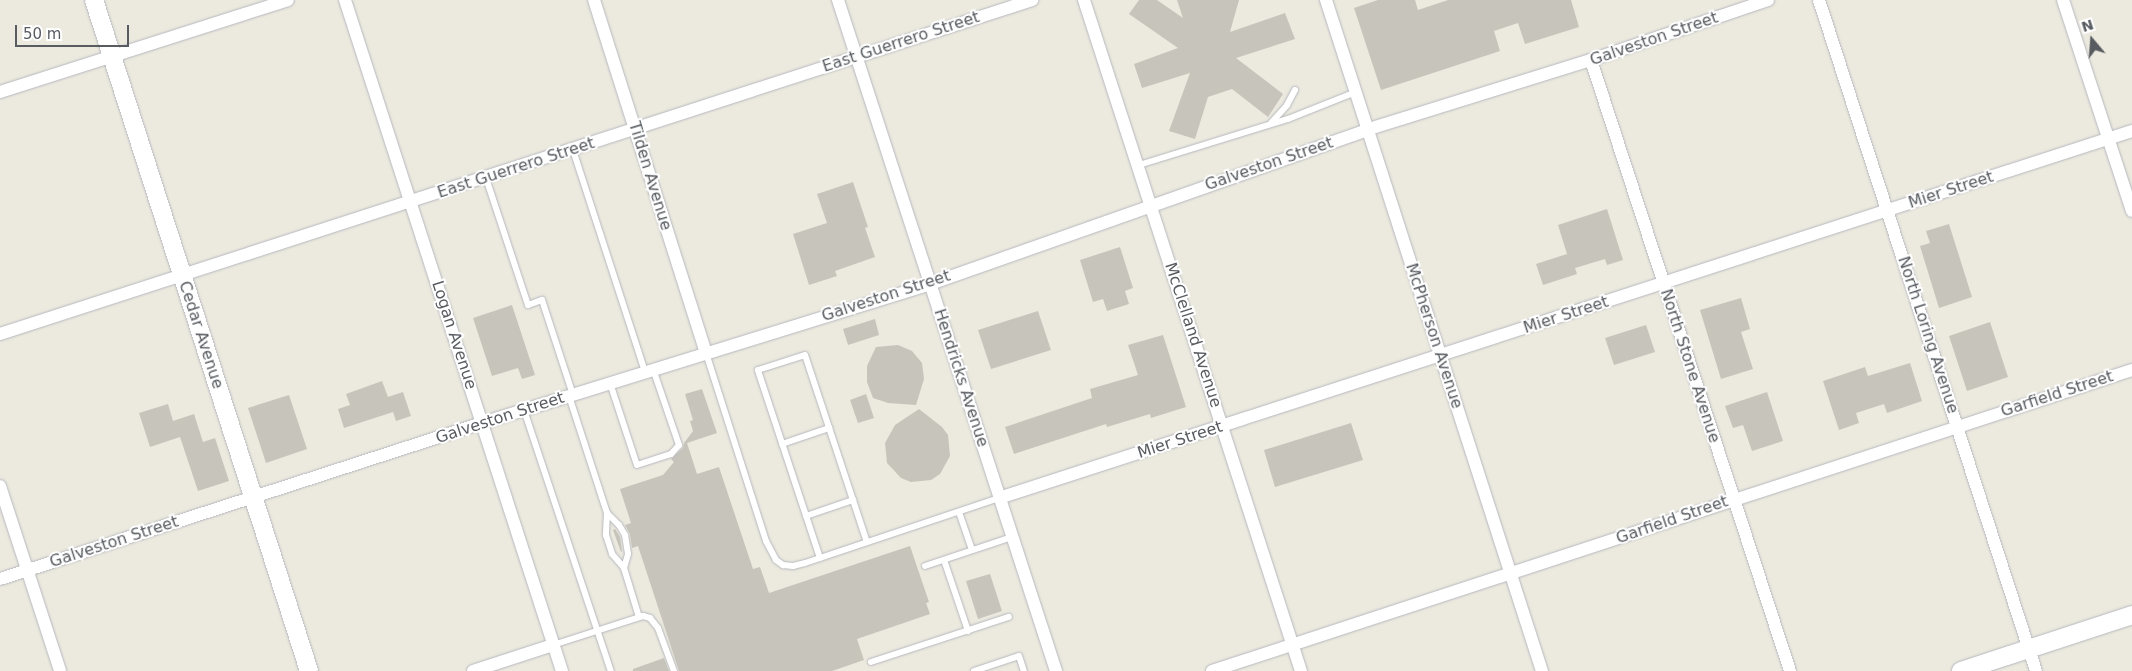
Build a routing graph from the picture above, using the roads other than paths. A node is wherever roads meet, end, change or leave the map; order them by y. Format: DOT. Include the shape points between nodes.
graph roads {
  1 [pos="94,0"];
  2 [pos="288,0"];
  3 [pos="345,0"];
  4 [pos="594,0"];
  5 [pos="838,0"];
  6 [pos="1032,0"];
  7 [pos="1084,0"];
  8 [pos="1326,0"];
  9 [pos="1768,0"];
  10 [pos="1819,0"];
  11 [pos="2063,0"];
  12 [pos="112,56"];
  13 [pos="857,57"];
  14 [pos="1591,60"];
  15 [pos="1294,90"];
  16 [pos="0,92"];
  17 [pos="1356,92"];
  18 [pos="1270,124"];
  19 [pos="636,129"];
  20 [pos="1369,129"];
  21 [pos="2132,131"];
  22 [pos="2109,139"];
  23 [pos="573,150"];
  24 [pos="1139,165"];
  25 [pos="486,178"];
  26 [pos="411,203"];
  27 [pos="1152,205"];
  28 [pos="1887,210"];
  29 [pos="2132,211"];
  30 [pos="183,277"];
  31 [pos="1663,283"];
  32 [pos="930,284"];
  33 [pos="0,334"];
  34 [pos="706,353"];
  35 [pos="1439,356"];
  36 [pos="649,370"];
  37 [pos="2132,370"];
  38 [pos="610,383"];
  39 [pos="571,395"];
  40 [pos="524,410"];
  41 [pos="482,423"];
  42 [pos="1222,426"];
  43 [pos="1957,427"];
  44 [pos="829,428"];
  45 [pos="782,444"];
  46 [pos="0,486"];
  47 [pos="253,498"];
  48 [pos="999,498"];
  49 [pos="1734,499"];
  50 [pos="853,500"];
  51 [pos="959,512"];
  52 [pos="607,513"];
  53 [pos="806,516"];
  54 [pos="1012,537"];
  55 [pos="867,542"];
  56 [pos="972,550"];
  57 [pos="820,558"];
  58 [pos="944,560"];
  59 [pos="926,566"];
  60 [pos="624,568"];
  61 [pos="27,570"];
  62 [pos="1511,574"];
  63 [pos="0,579"];
  64 [pos="2132,615"];
  65 [pos="639,617"];
  66 [pos="1009,617"];
  67 [pos="597,630"];
  68 [pos="968,630"];
  69 [pos="553,645"];
  70 [pos="1292,645"];
  71 [pos="2029,649"];
  72 [pos="871,662"];
  73 [pos="60,671"];
  74 [pos="309,671"];
  75 [pos="473,671"];
  76 [pos="562,671"];
  77 [pos="611,671"];
  78 [pos="674,671"];
  79 [pos="974,671"];
  80 [pos="1024,671"];
  81 [pos="1056,671"];
  82 [pos="1212,671"];
  83 [pos="1301,671"];
  84 [pos="1542,671"];
  85 [pos="1790,671"];
  86 [pos="1961,671"];
  87 [pos="2036,671"];
  1 -- 12 [label="street, Cedar Avenue"];
  2 -- 12 [label="street"];
  3 -- 26 [label="street, Logan Avenue"];
  4 -- 19 [label="street, Tilden Avenue"];
  5 -- 13 [label="street, Hendricks Avenue"];
  6 -- 13 [label="street, East Guerrero Street"];
  7 -- 24 [label="street, McClelland Avenue"];
  8 -- 17 [label="street, McPherson Avenue"];
  9 -- 14 [label="street, Galveston Street"];
  10 -- 28 [label="street, North Loring Avenue"];
  11 -- 22 [label="street"];
  12 -- 16 [label="street"];
  12 -- 30 [label="street, Cedar Avenue"];
  13 -- 19 [label="street, East Guerrero Street"];
  13 -- 32 [label="street, Hendricks Avenue"];
  14 -- 20 [label="street, Galveston Street"];
  14 -- 31 [label="street, North Stone Avenue"];
  15 -- 18 [label="lane" via="1287,105"];
  17 -- 18 [label="lane"];
  17 -- 20 [label="street, McPherson Avenue"];
  18 -- 24 [label="lane"];
  19 -- 23 [label="street, East Guerrero Street"];
  19 -- 34 [label="street, Tilden Avenue"];
  20 -- 27 [label="street, Galveston Street"];
  20 -- 35 [label="street, McPherson Avenue"];
  21 -- 22 [label="street, Mier Street"];
  22 -- 28 [label="street, Mier Street"];
  22 -- 29 [label="street"];
  23 -- 25 [label="street, East Guerrero Street"];
  23 -- 36 [label="lane"];
  24 -- 27 [label="street, McClelland Avenue"];
  25 -- 26 [label="street, East Guerrero Street"];
  25 -- 39 [label="lane" via="528,305 542,300"];
  26 -- 30 [label="street, East Guerrero Street"];
  26 -- 41 [label="street, Logan Avenue"];
  27 -- 32 [label="street, Galveston Street"];
  27 -- 42 [label="street, McClelland Avenue"];
  28 -- 31 [label="street, Mier Street"];
  28 -- 43 [label="street, North Loring Avenue"];
  30 -- 33 [label="street, East Guerrero Street"];
  30 -- 47 [label="street, Cedar Avenue"];
  31 -- 35 [label="street, Mier Street"];
  31 -- 49 [label="street, North Stone Avenue"];
  32 -- 34 [label="street, Galveston Street"];
  32 -- 48 [label="street, Hendricks Avenue"];
  34 -- 36 [label="street, Galveston Street"];
  34 -- 57 [label="lane" via="770,553 783,565 793,566"];
  35 -- 42 [label="street, Mier Street"];
  35 -- 62 [label="street, McPherson Avenue"];
  36 -- 38 [label="street, Galveston Street"];
  36 -- 38 [label="lane" via="679,445 671,454 637,465"];
  37 -- 43 [label="street, Garfield Street"];
  38 -- 39 [label="street, Galveston Street"];
  39 -- 40 [label="street, Galveston Street"];
  39 -- 52 [label="lane"];
  40 -- 41 [label="street, Galveston Street"];
  40 -- 67 [label="lane"];
  41 -- 47 [label="street, Galveston Street"];
  41 -- 69 [label="street, Logan Avenue"];
  42 -- 48 [label="street, Mier Street"];
  42 -- 70 [label="street, McClelland Avenue"];
  43 -- 49 [label="street, Garfield Street"];
  43 -- 71 [label="street, North Loring Avenue"];
  44 -- 45 [label="lane"];
  44 -- 45 [label="lane" via="805,355 758,370"];
  44 -- 50 [label="lane"];
  45 -- 53 [label="lane"];
  46 -- 61 [label="street"];
  47 -- 61 [label="street, Galveston Street"];
  47 -- 74 [label="street, Cedar Avenue"];
  48 -- 51 [label="lane"];
  48 -- 54 [label="street, Hendricks Avenue"];
  49 -- 62 [label="street, Garfield Street"];
  49 -- 85 [label="street, North Stone Avenue"];
  50 -- 53 [label="lane"];
  50 -- 55 [label="lane"];
  51 -- 55 [label="lane"];
  51 -- 56 [label="lane"];
  52 -- 60 [label="lane" via="606,535 612,554"];
  52 -- 60 [label="lane" via="625,535 628,554"];
  53 -- 57 [label="lane"];
  54 -- 56 [label="lane"];
  54 -- 81 [label="street, Hendricks Avenue"];
  55 -- 57 [label="lane"];
  56 -- 58 [label="lane"];
  58 -- 59 [label="lane"];
  58 -- 68 [label="lane"];
  60 -- 65 [label="lane"];
  61 -- 63 [label="street, Galveston Street"];
  61 -- 73 [label="street"];
  62 -- 70 [label="street, Garfield Street"];
  62 -- 84 [label="street, McPherson Avenue"];
  64 -- 71 [label="street"];
  65 -- 67 [label="lane"];
  65 -- 78 [label="lane" via="655,621"];
  66 -- 68 [label="lane"];
  67 -- 69 [label="lane"];
  67 -- 77 [label="lane"];
  68 -- 72 [label="lane"];
  69 -- 75 [label="street"];
  69 -- 76 [label="street, Logan Avenue"];
  70 -- 82 [label="street, Garfield Street"];
  70 -- 83 [label="street, McClelland Avenue"];
  71 -- 86 [label="street"];
  71 -- 87 [label="street, North Loring Avenue"];
  79 -- 80 [label="lane" via="1019,656"];
}
